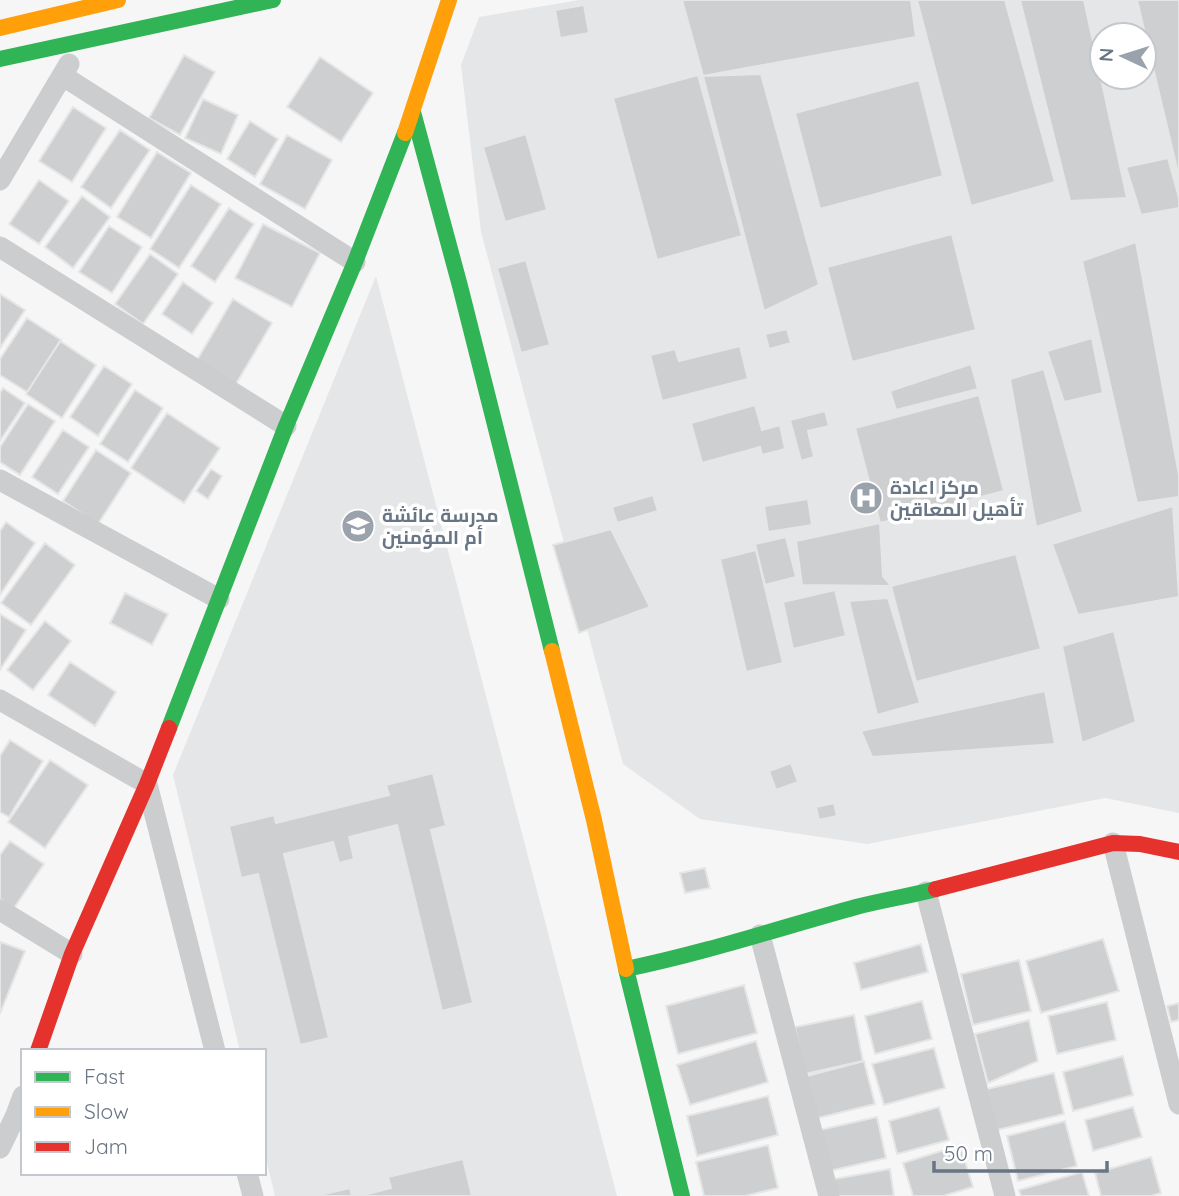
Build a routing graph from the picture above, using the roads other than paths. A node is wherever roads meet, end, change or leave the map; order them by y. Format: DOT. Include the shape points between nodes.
graph roads {
  1 [pos="118,0"];
  2 [pos="274,0"];
  3 [pos="449,0"];
  4 [pos="0,28"];
  5 [pos="82,41"];
  6 [pos="0,59"];
  7 [pos="63,76"];
  8 [pos="413,112"];
  9 [pos="0,180"];
  10 [pos="0,247"];
  11 [pos="355,262"];
  12 [pos="286,426"];
  13 [pos="0,480"];
  14 [pos="219,598"];
  15 [pos="0,700"];
  16 [pos="147,784"];
  17 [pos="1113,843"];
  18 [pos="1179,852"];
  19 [pos="926,892"];
  20 [pos="0,910"];
  21 [pos="760,936"];
  22 [pos="72,954"];
  23 [pos="626,969"];
  24 [pos="39,1049"];
  25 [pos="214,1049"];
  26 [pos="1179,1104"];
  27 [pos="13,1106"];
  28 [pos="0,1149"];
  29 [pos="248,1175"];
  30 [pos="253,1196"];
  31 [pos="682,1196"];
  32 [pos="829,1196"];
  33 [pos="1005,1196"];
  1 -- 4 [label="main road"];
  2 -- 5 [label="main road"];
  3 -- 8 [label="main road"];
  5 -- 6 [label="main road"];
  5 -- 7 [label="street"];
  7 -- 9 [label="street"];
  7 -- 11 [label="street"];
  8 -- 11 [label="main road"];
  8 -- 23 [label="main road" via="592,810"];
  10 -- 12 [label="street"];
  11 -- 12 [label="main road"];
  12 -- 14 [label="main road"];
  13 -- 14 [label="street"];
  14 -- 16 [label="main road"];
  15 -- 16 [label="street"];
  16 -- 22 [label="main road"];
  16 -- 25 [label="street"];
  17 -- 18 [label="main road"];
  17 -- 19 [label="main road"];
  17 -- 26 [label="street"];
  19 -- 21 [label="main road"];
  19 -- 33 [label="street"];
  20 -- 22 [label="street"];
  21 -- 23 [label="main road"];
  21 -- 32 [label="street"];
  22 -- 24 [label="main road"];
  23 -- 31 [label="main road"];
  27 -- 28 [label="street"];
  29 -- 30 [label="street"];
}
